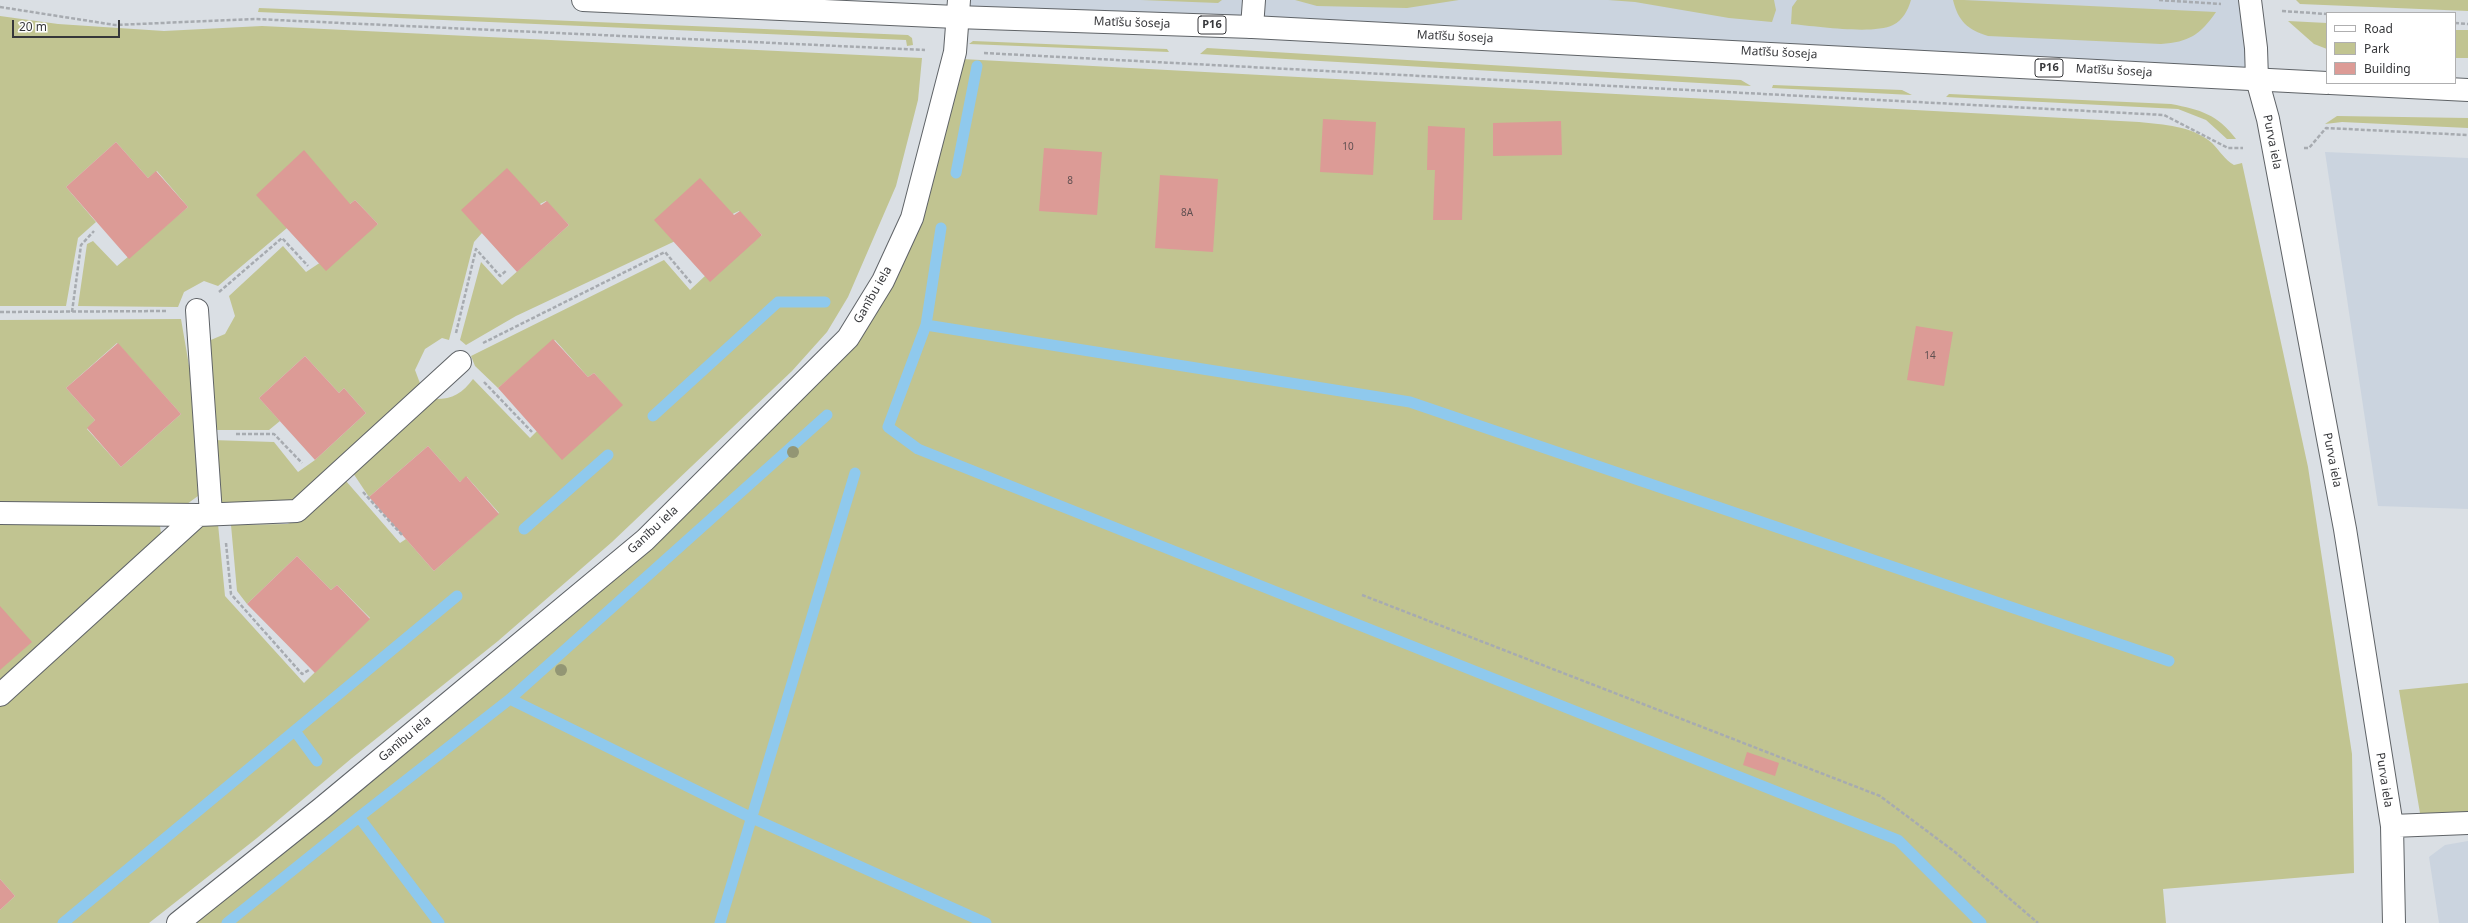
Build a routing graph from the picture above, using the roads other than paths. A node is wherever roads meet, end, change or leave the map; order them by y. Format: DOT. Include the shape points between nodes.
graph roads {
  1 [pos="583,0"];
  2 [pos="1254,0"];
  3 [pos="2250,0"];
  4 [pos="958,9"];
  5 [pos="1252,27"];
  6 [pos="2257,79"];
  7 [pos="2326,83"];
  8 [pos="2350,84"];
  9 [pos="2468,90"];
  10 [pos="197,310"];
  11 [pos="460,362"];
  12 [pos="0,513"];
  13 [pos="211,514"];
  14 [pos="0,695"];
  15 [pos="2468,823"];
  16 [pos="2392,826"];
  17 [pos="178,923"];
  18 [pos="2394,923"];
  1 -- 4 [label="street, Matīšu šoseja / P16"];
  2 -- 5 [label="street"];
  3 -- 6 [label="street, Purva iela"];
  4 -- 5 [label="street, Matīšu šoseja / P16"];
  4 -- 17 [label="street, Ganību iela" via="955,52 912,218 883,281 848,338 645,540 322,808"];
  5 -- 6 [label="street, Matīšu šoseja / P16"];
  6 -- 7 [label="street, Matīšu šoseja / P16"];
  6 -- 16 [label="street, Purva iela" via="2268,119 2345,529"];
  8 -- 9 [label="street"];
  10 -- 13 [label="street"];
  11 -- 13 [label="street" via="297,511"];
  12 -- 13 [label="street"];
  13 -- 14 [label="street"];
  15 -- 16 [label="street"];
  16 -- 18 [label="street, Purva iela"];
}
